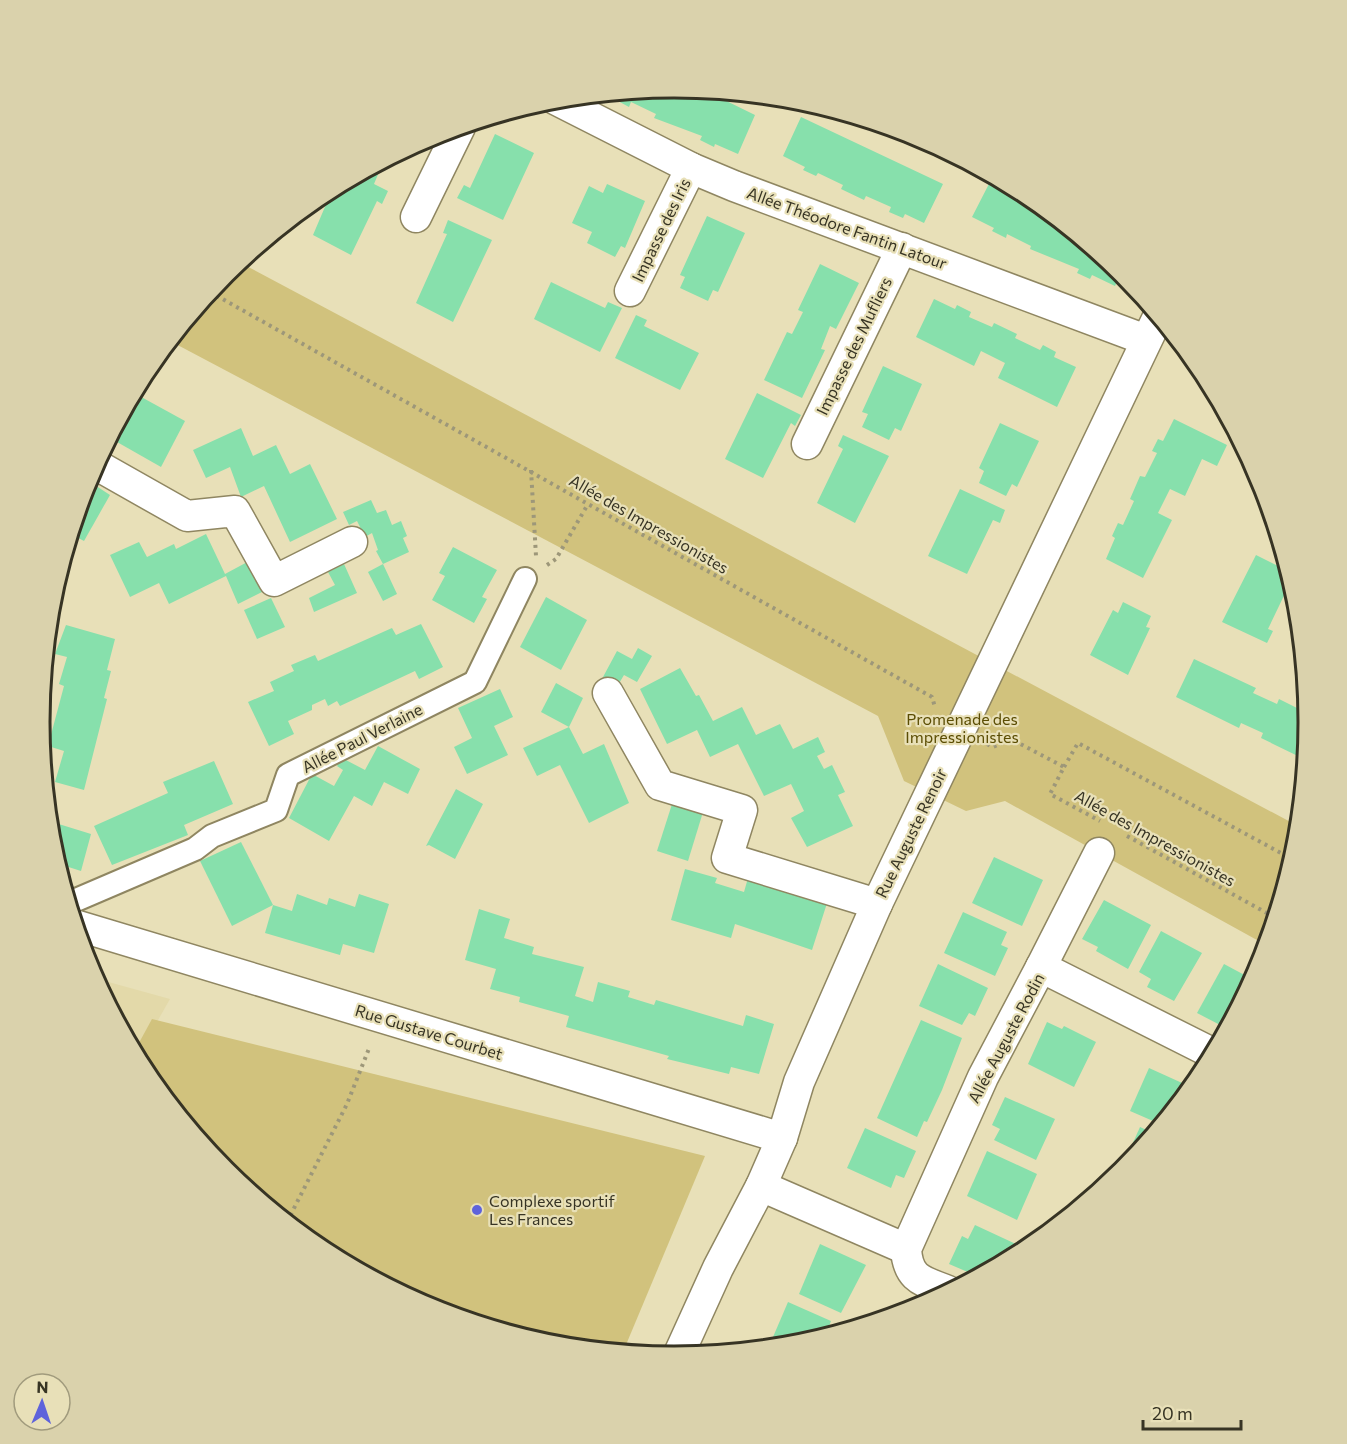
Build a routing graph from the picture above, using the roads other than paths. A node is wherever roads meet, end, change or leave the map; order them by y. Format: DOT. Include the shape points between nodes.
graph roads {
  1 [pos="570,107"];
  2 [pos="455,138"];
  3 [pos="691,168"];
  4 [pos="416,218"];
  5 [pos="902,248"];
  6 [pos="630,291"];
  7 [pos="1152,328"];
  8 [pos="807,444"];
  9 [pos="104,469"];
  10 [pos="352,542"];
  11 [pos="531,575"];
  12 [pos="608,693"];
  13 [pos="1099,853"];
  14 [pos="76,900"];
  15 [pos="877,904"];
  16 [pos="85,928"];
  17 [pos="1041,967"];
  18 [pos="1204,1049"];
  19 [pos="782,1138"];
  20 [pos="761,1186"];
  21 [pos="906,1249"];
  22 [pos="938,1287"];
  23 [pos="683,1346"];
  1 -- 3 [label="street, Allée Théodore Fantin Latour"];
  2 -- 4 [label="street"];
  3 -- 5 [label="street, Allée Théodore Fantin Latour"];
  3 -- 6 [label="street, Impasse des Iris"];
  5 -- 7 [label="street, Allée Théodore Fantin Latour"];
  5 -- 8 [label="street, Impasse des Mufliers"];
  7 -- 15 [label="street, Rue Auguste Renoir"];
  9 -- 10 [label="street" via="187,516 235,511 274,581"];
  11 -- 14 [label="street, Allée Paul Verlaine" via="475,682 288,775 276,810"];
  12 -- 15 [label="street" via="660,784 742,810 727,858"];
  13 -- 17 [label="street"];
  15 -- 19 [label="street, Rue Auguste Renoir" via="799,1082"];
  16 -- 19 [label="street, Rue Gustave Courbet"];
  17 -- 18 [label="street, Allée Auguste Rodin"];
  17 -- 21 [label="street, Allée Auguste Rodin" via="983,1077"];
  19 -- 20 [label="street, Rue Auguste Renoir"];
  20 -- 21 [label="street"];
  20 -- 23 [label="street, Rue Auguste Renoir"];
  21 -- 22 [label="street" via="907,1265 917,1278"];
}
